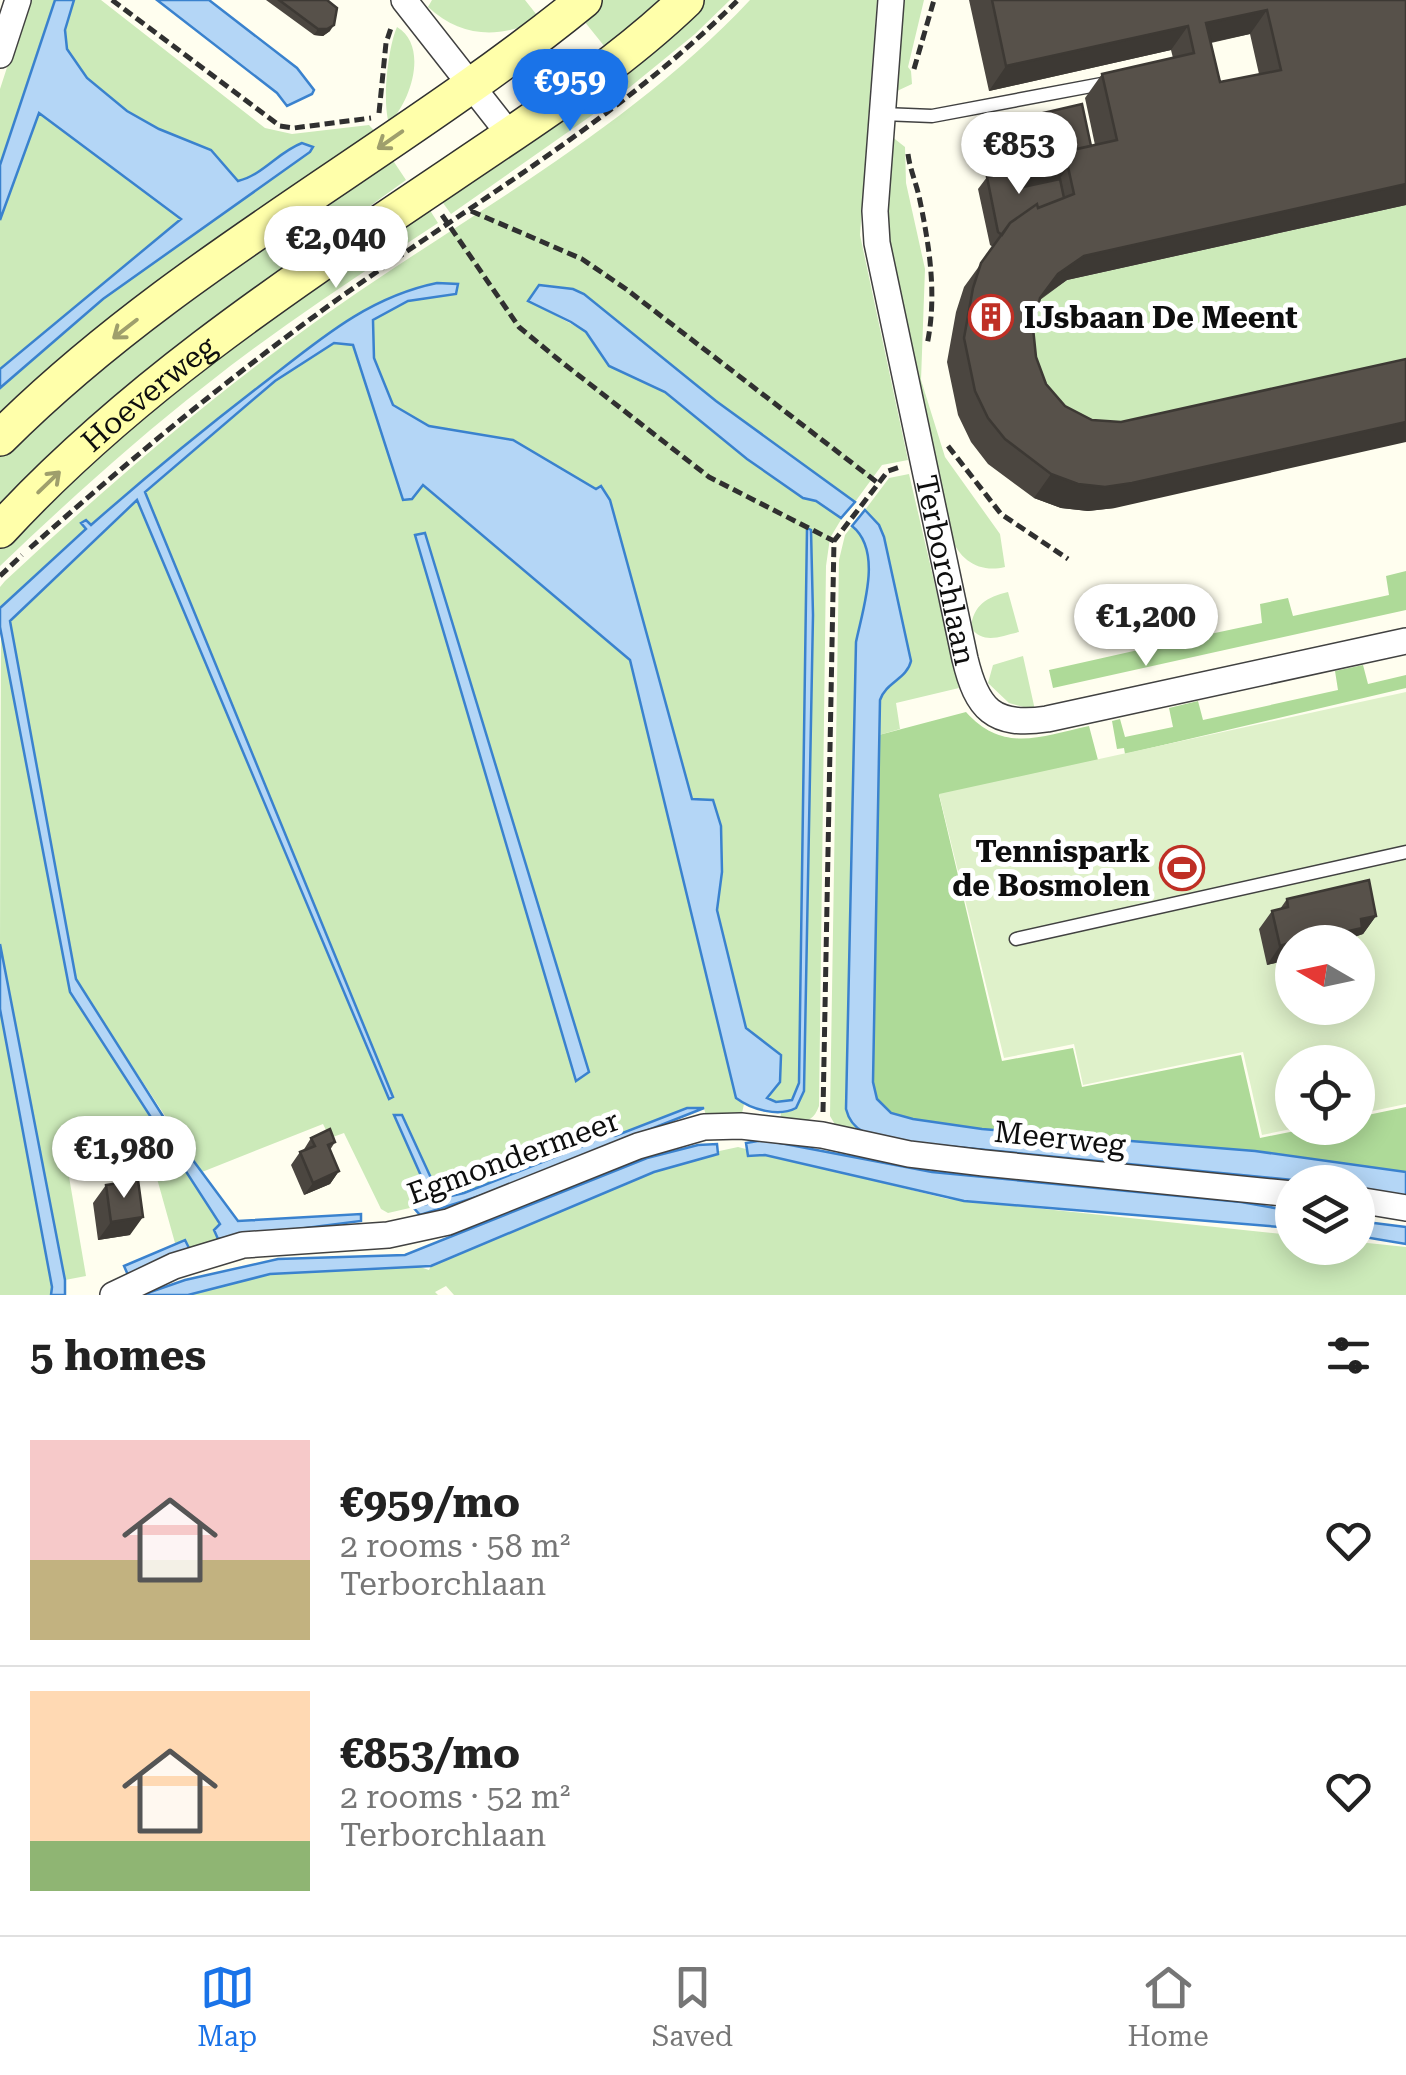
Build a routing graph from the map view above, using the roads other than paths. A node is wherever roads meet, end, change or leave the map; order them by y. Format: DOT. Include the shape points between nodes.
graph roads {
  1 [pos="18,0"];
  2 [pos="584,0"];
  3 [pos="686,0"];
  4 [pos="890,0"];
  5 [pos="407,3"];
  6 [pos="0,55"];
  7 [pos="1112,82"];
  8 [pos="470,84"];
  9 [pos="895,114"];
  10 [pos="510,135"];
  11 [pos="0,438"];
  12 [pos="0,530"];
  13 [pos="1406,641"];
  14 [pos="1406,852"];
  15 [pos="1016,938"];
  16 [pos="822,1136"];
  17 [pos="1275,1192"];
  18 [pos="1375,1203"];
  19 [pos="1406,1208"];
  20 [pos="113,1295"];
  1 -- 6 [label="street"];
  2 -- 8 [label="main road"];
  3 -- 10 [label="main road" via="596,79"];
  4 -- 9 [label="street, Terborchlaan"];
  5 -- 8 [label="street"];
  7 -- 9 [label="lane" via="932,116"];
  8 -- 10 [label="street"];
  8 -- 11 [label="main road, Hoeverweg, one-way" via="184,283"];
  9 -- 13 [label="street, Terborchlaan" via="876,242 971,684 984,706 1004,719 1047,719"];
  12 -- 10 [label="main road, Hoeverweg, one-way" via="214,337"];
  14 -- 15 [label="lane"];
  16 -- 17 [label="street, Meerweg" via="984,1164"];
  16 -- 20 [label="street, Egmondermeer" via="704,1127 638,1146 448,1222 388,1234 243,1245 174,1266"];
  18 -- 19 [label="street"];
}
